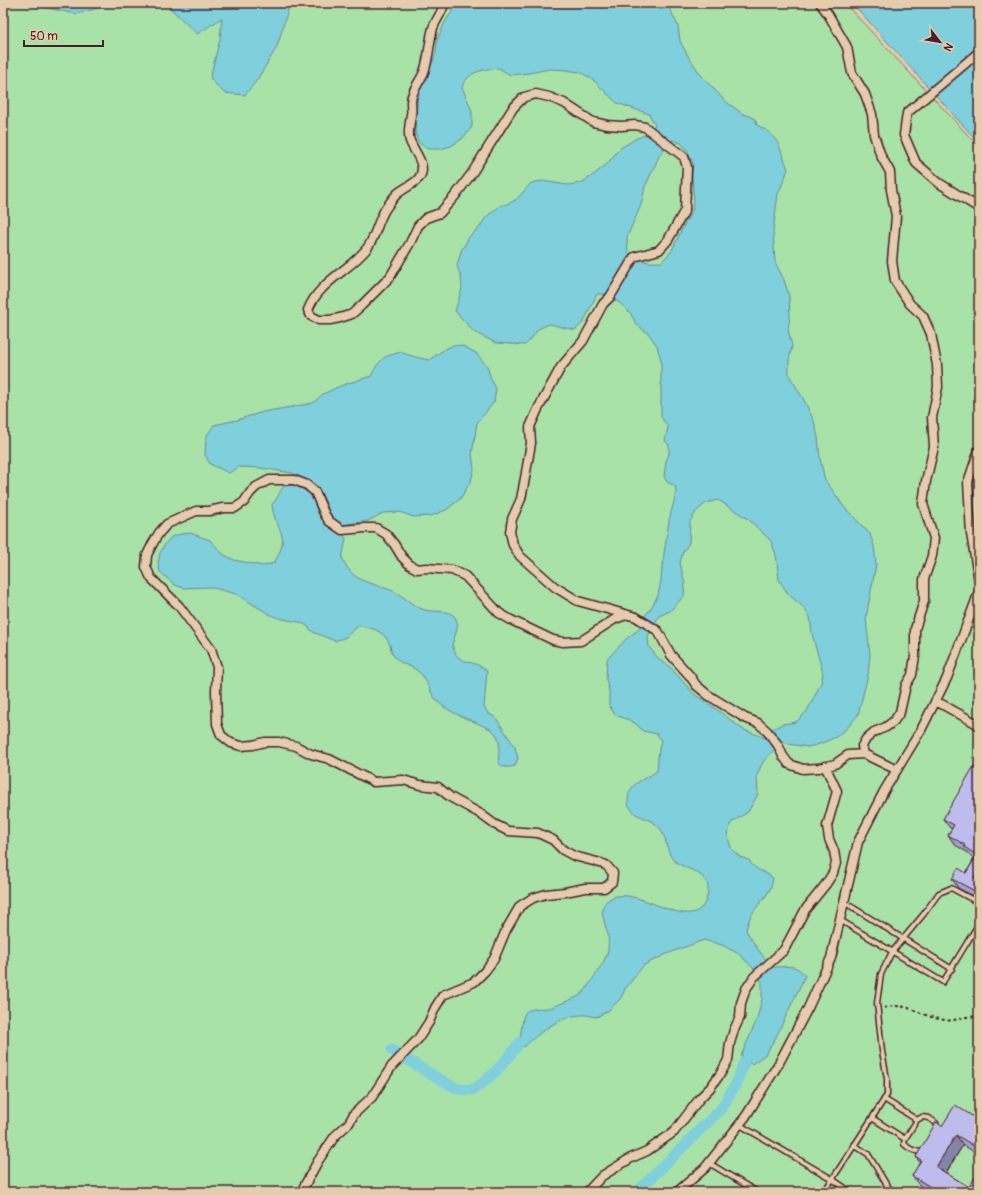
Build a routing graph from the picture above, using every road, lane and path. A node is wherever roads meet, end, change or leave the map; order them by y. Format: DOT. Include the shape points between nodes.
graph roads {
  1 [pos="444,3"];
  2 [pos="820,3"];
  3 [pos="979,52"];
  4 [pos="979,208"];
  5 [pos="979,450"];
  6 [pos="979,581"];
  7 [pos="979,592"];
  8 [pos="627,615"];
  9 [pos="936,701"];
  10 [pos="979,725"];
  11 [pos="864,754"];
  12 [pos="825,766"];
  13 [pos="897,770"];
  14 [pos="844,902"];
  15 [pos="979,903"];
  16 [pos="840,920"];
  17 [pos="979,924"];
  18 [pos="903,939"];
  19 [pos="892,952"];
  20 [pos="952,969"];
  21 [pos="878,1010"];
  22 [pos="979,1017"];
  23 [pos="884,1099"];
  24 [pos="872,1118"];
  25 [pos="917,1120"];
  26 [pos="740,1125"];
  27 [pos="938,1131"];
  28 [pos="905,1139"];
  29 [pos="854,1145"];
  30 [pos="928,1147"];
  31 [pos="709,1163"];
  32 [pos="832,1179"];
  33 [pos="301,1192"];
  34 [pos="586,1192"];
  35 [pos="677,1192"];
  36 [pos="757,1192"];
  37 [pos="824,1192"];
  38 [pos="849,1192"];
  39 [pos="895,1192"];
  1 -- 8 [label="street" via="433,28 426,67 411,101 412,112 408,132 422,169 419,177 396,194 380,217 369,246 314,296 308,310 311,316 319,320 352,314 390,277 418,226 426,218 440,213 455,196 513,108 524,97 536,94 549,97 564,103 594,122 645,127 684,157 687,167 685,210 668,240 659,250 634,257 603,304 583,341 562,367 538,409 530,427 531,442 525,478 510,532 513,545 520,556 554,587 578,602"];
  2 -- 11 [label="street" via="847,47 852,73 865,94 872,114 874,135 890,172 896,216 892,261 895,281 910,304 923,316 931,334 938,387 932,418 934,447 923,504 934,538 932,556 924,579 924,601 915,629 912,675 906,685 900,712 894,721 866,739 862,746"];
  3 -- 4 [label="street" via="907,113 904,135 916,163 939,183"];
  5 -- 6 [label="street" via="968,482 971,534"];
  7 -- 9 [label="street"];
  8 -- 12 [label="street" via="658,631 671,655 696,686 767,730 789,764 802,769"];
  8 -- 33 [label="street" via="615,619 580,641 563,642 548,637 499,613 465,576 452,570 417,569 410,565 386,534 376,528 342,530 329,521 315,492 307,485 294,480 269,480 256,487 244,502 235,508 196,511 180,517 167,524 153,542 146,567 151,578 179,606 211,649 217,667 217,724 221,735 231,743 241,746 278,742 329,759 374,782 403,780 438,787 450,797 508,831 538,833 553,840 574,856 606,865 613,873 612,882 604,888 546,894 520,906 494,959 485,971 474,982 443,995 418,1039 392,1066 372,1097 335,1136"];
  9 -- 10 [label="street"];
  9 -- 13 [label="street"];
  11 -- 12 [label="street" via="848,755 835,764"];
  11 -- 13 [label="street"];
  12 -- 34 [label="street" via="837,791 827,826 836,863 833,873 805,910 784,950 754,977 746,989 740,1017 730,1043 728,1060 722,1073 674,1132 647,1151 602,1176"];
  13 -- 14 [label="street" via="858,842"];
  14 -- 16 [label="street"];
  14 -- 18 [label="lane"];
  15 -- 18 [label="lane" via="951,888 939,893"];
  16 -- 19 [label="lane"];
  16 -- 26 [label="street" via="832,958 808,1008 779,1063"];
  17 -- 20 [label="lane"];
  18 -- 19 [label="lane"];
  18 -- 20 [label="lane"];
  19 -- 20 [label="lane" via="943,982"];
  19 -- 21 [label="lane" via="881,974"];
  21 -- 22 [label="path" via="903,1005 937,1019 950,1021 968,1016"];
  21 -- 23 [label="lane" via="887,1079"];
  23 -- 24 [label="lane"];
  23 -- 25 [label="lane"];
  24 -- 28 [label="lane"];
  24 -- 29 [label="lane"];
  25 -- 27 [label="lane" via="922,1117 929,1118 936,1123"];
  25 -- 28 [label="lane"];
  26 -- 31 [label="street"];
  26 -- 32 [label="lane"];
  28 -- 30 [label="lane" via="904,1144 910,1150 924,1152"];
  29 -- 32 [label="lane"];
  29 -- 39 [label="lane" via="868,1154 888,1187"];
  31 -- 35 [label="street"];
  31 -- 36 [label="lane"];
  32 -- 37 [label="lane"];
  32 -- 38 [label="lane"];
}
